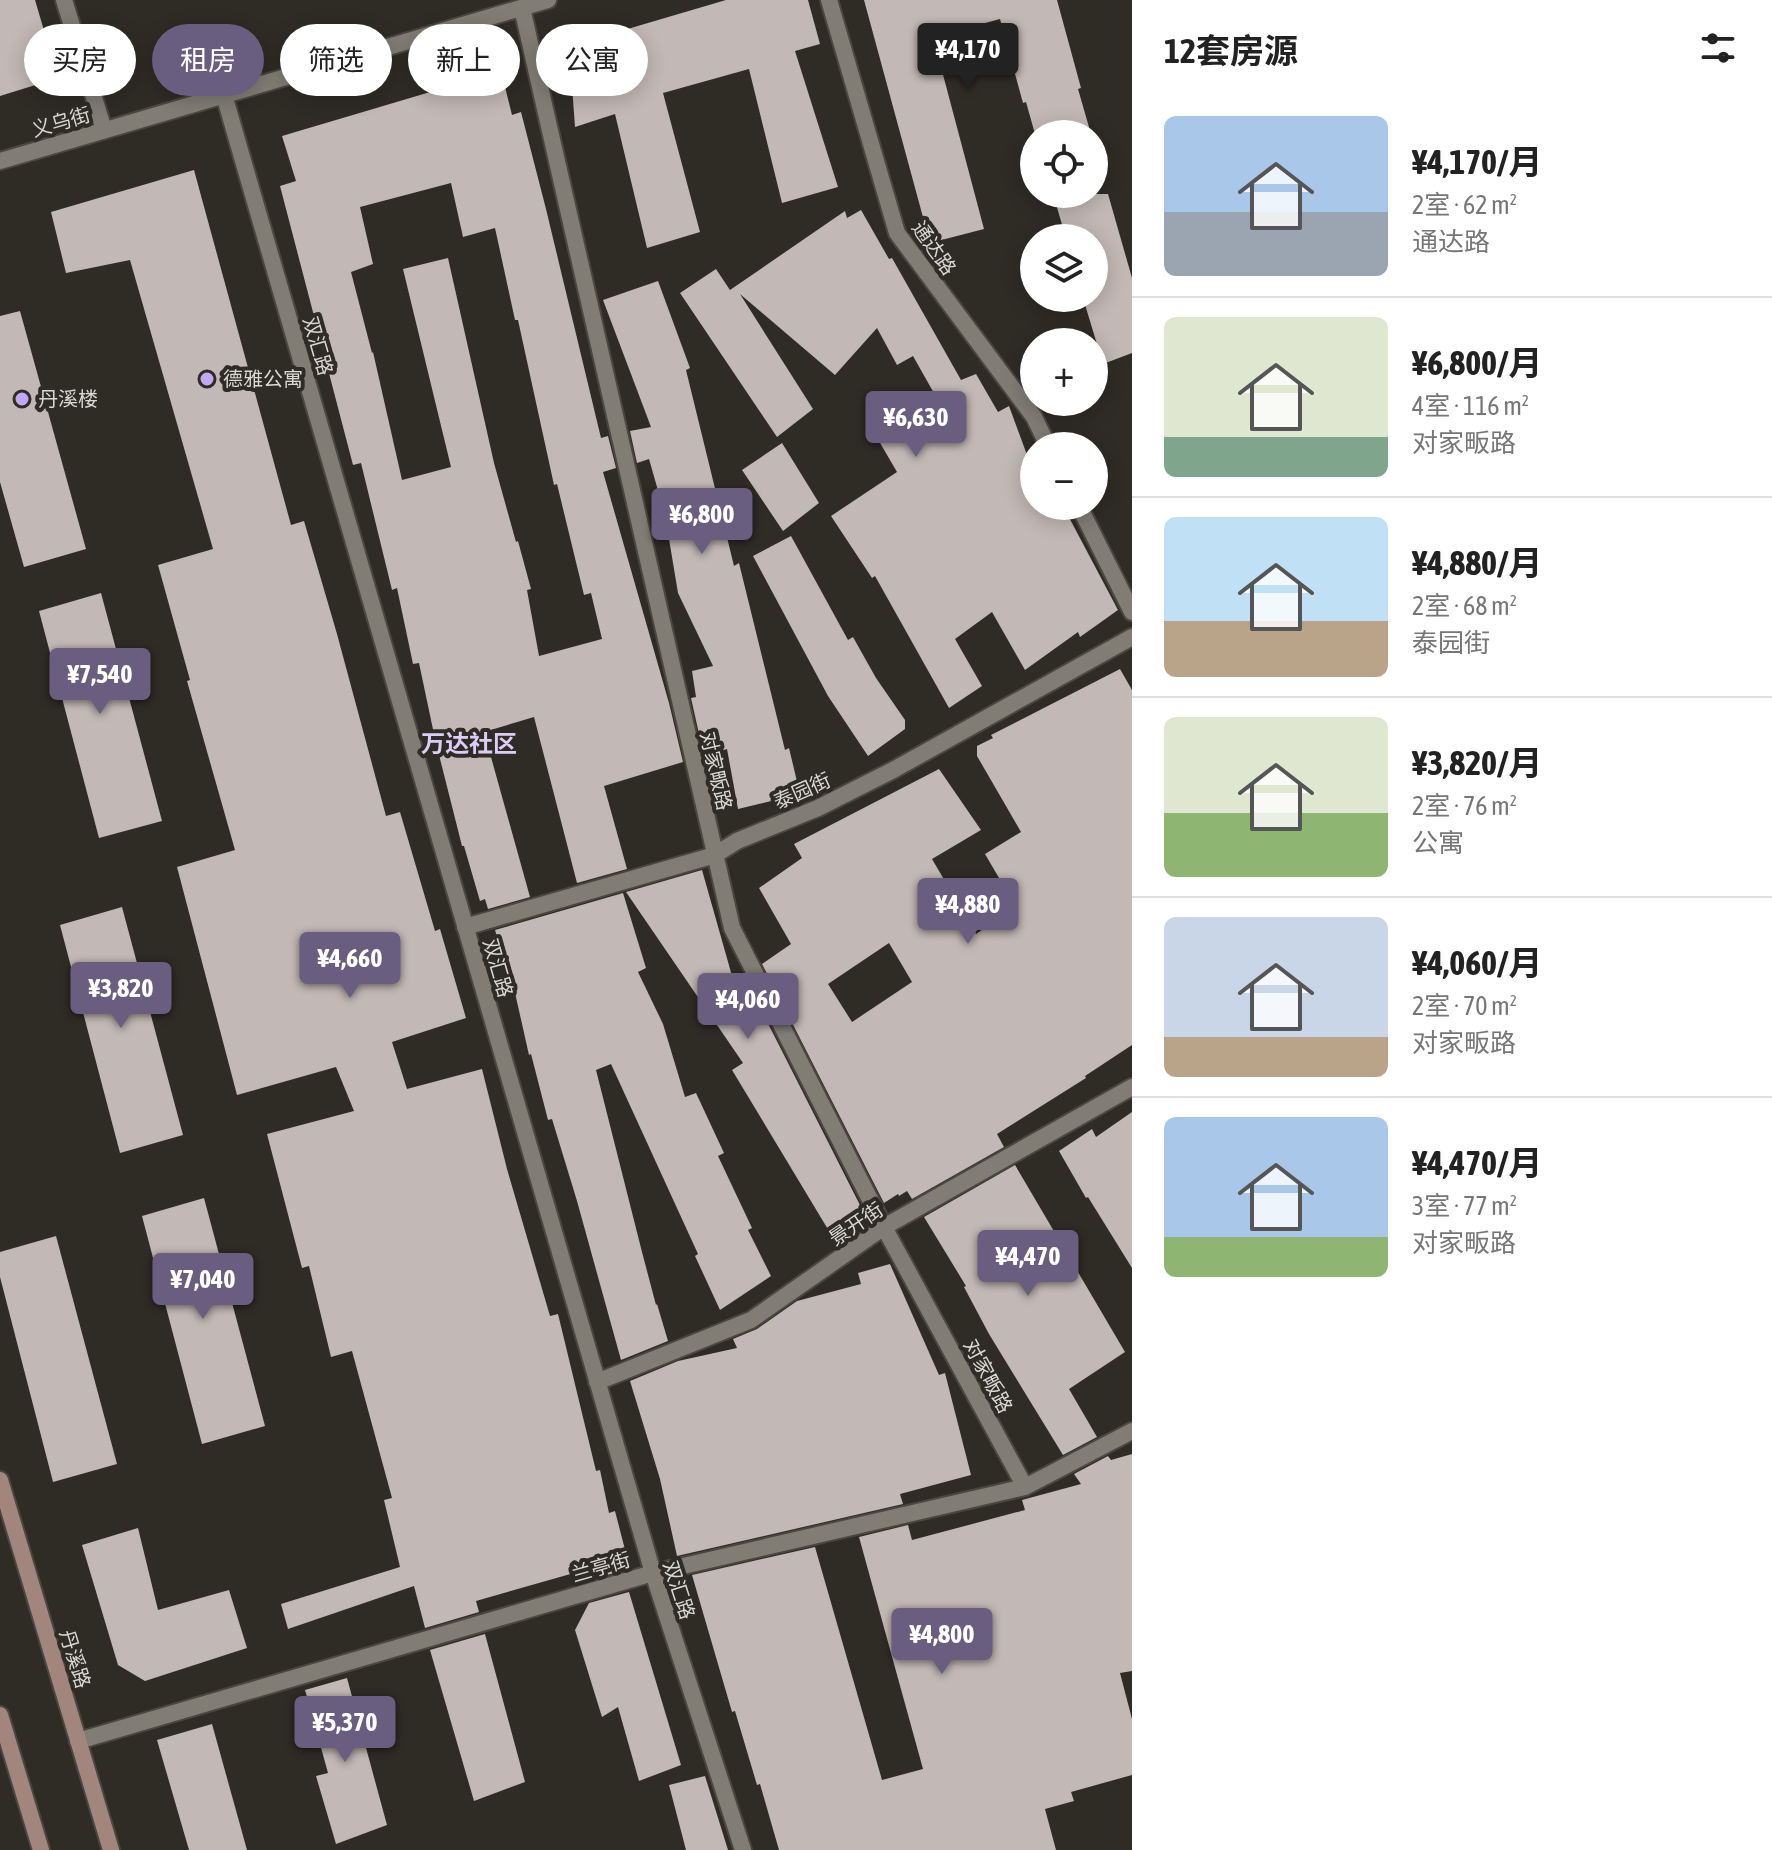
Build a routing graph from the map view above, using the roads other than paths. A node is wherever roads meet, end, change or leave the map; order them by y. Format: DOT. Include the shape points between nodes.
graph roads {
  1 [pos="64,0"];
  2 [pos="548,0"];
  3 [pos="829,0"];
  4 [pos="522,8"];
  5 [pos="264,83"];
  6 [pos="221,96"];
  7 [pos="224,96"];
  8 [pos="104,130"];
  9 [pos="0,161"];
  10 [pos="1041,432"];
  11 [pos="1086,520"];
  12 [pos="1132,612"];
  13 [pos="1132,637"];
  14 [pos="715,855"];
  15 [pos="465,927"];
  16 [pos="1132,1087"];
  17 [pos="884,1227"];
  18 [pos="597,1382"];
  19 [pos="1132,1431"];
  20 [pos="0,1480"];
  21 [pos="1025,1487"];
  22 [pos="653,1573"];
  23 [pos="0,1715"];
  24 [pos="78,1741"];
  25 [pos="41,1850"];
  26 [pos="111,1850"];
  27 [pos="743,1850"];
  1 -- 8 [label="street"];
  2 -- 4 [label="street, 义乌街"];
  3 -- 10 [label="street, 通达路" via="897,233"];
  4 -- 5 [label="street, 义乌街"];
  4 -- 14 [label="street, 对家畈路"];
  6 -- 8 [label="street, 义乌街"];
  7 -- 15 [label="street, 双汇路"];
  8 -- 9 [label="street, 义乌街"];
  11 -- 12 [label="street"];
  13 -- 14 [label="street, 泰园街" via="895,769"];
  14 -- 15 [label="street, 泰园街"];
  14 -- 17 [label="street, 对家畈路" via="732,928"];
  15 -- 18 [label="street, 双汇路"];
  16 -- 17 [label="street, 景开街"];
  17 -- 18 [label="street, 景开街" via="751,1320"];
  17 -- 21 [label="street, 对家畈路"];
  18 -- 22 [label="street, 双汇路"];
  19 -- 21 [label="street, 兰亭街"];
  20 -- 24 [label="main road, 丹溪路"];
  21 -- 22 [label="street, 兰亭街"];
  22 -- 24 [label="street, 兰亭街"];
  22 -- 27 [label="street, 双汇路"];
  23 -- 25 [label="main road"];
  24 -- 26 [label="main road, 丹溪路"];
}
